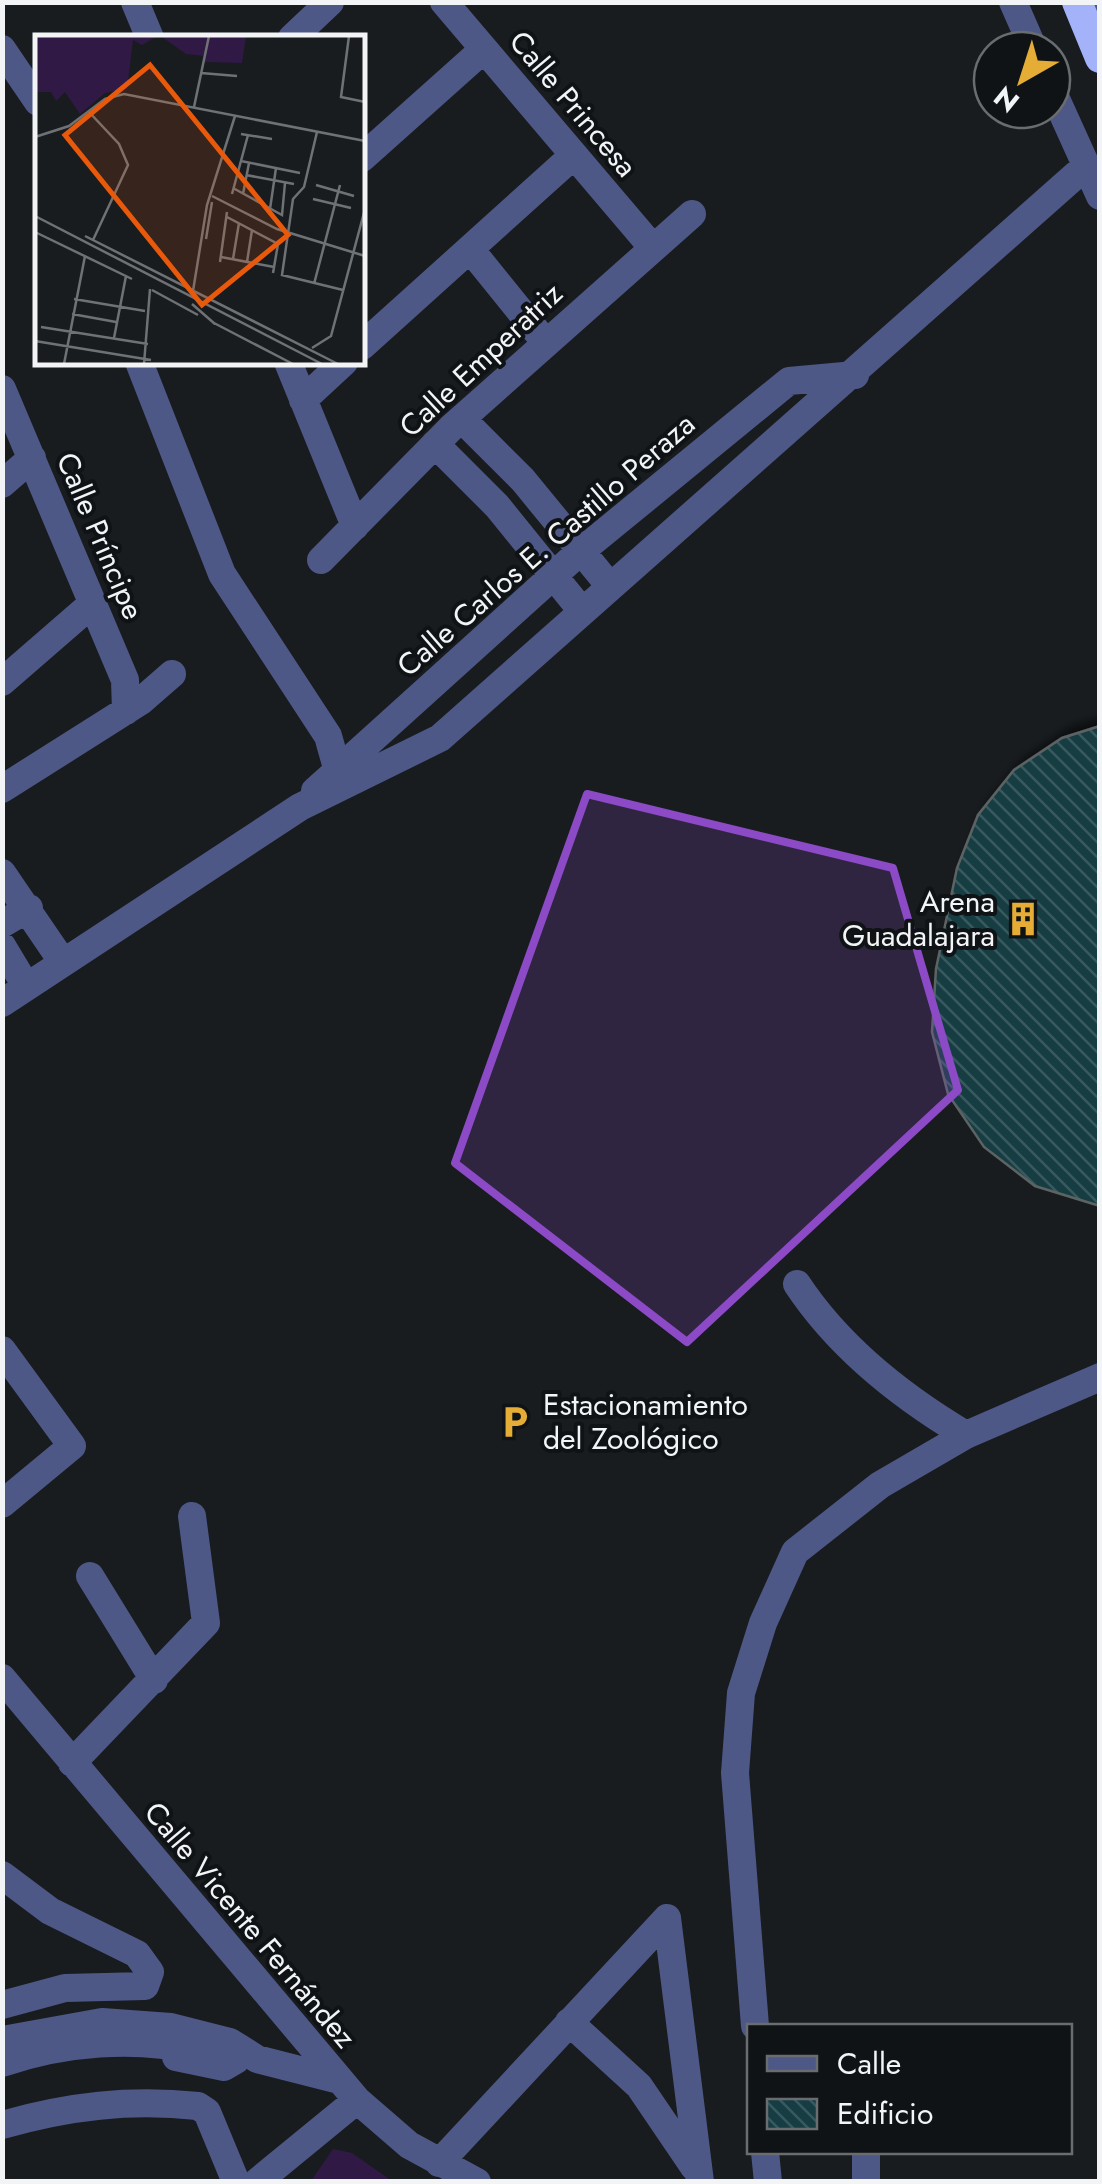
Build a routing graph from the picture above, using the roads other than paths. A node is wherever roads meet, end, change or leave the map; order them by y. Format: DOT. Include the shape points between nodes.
graph roads {
  1 [pos="134,2"];
  2 [pos="330,2"];
  3 [pos="444,2"];
  4 [pos="1013,2"];
  5 [pos="1077,2"];
  6 [pos="1096,24"];
  7 [pos="1025,30"];
  8 [pos="149,35"];
  9 [pos="295,35"];
  10 [pos="2,49"];
  11 [pos="484,49"];
  12 [pos="1100,78"];
  13 [pos="35,98"];
  14 [pos="1070,130"];
  15 [pos="574,154"];
  16 [pos="365,155"];
  17 [pos="1086,166"];
  18 [pos="1100,196"];
  19 [pos="692,214"];
  20 [pos="653,248"];
  21 [pos="470,249"];
  22 [pos="365,343"];
  23 [pos="546,343"];
  24 [pos="140,365"];
  25 [pos="289,365"];
  26 [pos="341,365"];
  27 [pos="855,375"];
  28 [pos="2,389"];
  29 [pos="304,400"];
  30 [pos="462,419"];
  31 [pos="436,444"];
  32 [pos="32,458"];
  33 [pos="524,480"];
  34 [pos="2,484"];
  35 [pos="496,506"];
  36 [pos="355,526"];
  37 [pos="583,550"];
  38 [pos="322,560"];
  39 [pos="554,576"];
  40 [pos="609,585"];
  41 [pos="93,603"];
  42 [pos="582,611"];
  43 [pos="172,674"];
  44 [pos="2,682"];
  45 [pos="126,710"];
  46 [pos="340,776"];
  47 [pos="2,790"];
  48 [pos="2,873"];
  49 [pos="28,908"];
  50 [pos="2,924"];
  51 [pos="2,946"];
  52 [pos="62,961"];
  53 [pos="26,986"];
  54 [pos="2,1003"];
  55 [pos="797,1284"];
  56 [pos="2,1350"];
  57 [pos="1100,1377"];
  58 [pos="966,1435"];
  59 [pos="2,1504"];
  60 [pos="192,1516"];
  61 [pos="90,1576"];
  62 [pos="2,1678"];
  63 [pos="154,1680"];
  64 [pos="72,1763"];
  65 [pos="2,1876"];
  66 [pos="2,2005"];
  67 [pos="569,2022"];
  68 [pos="755,2024"];
  69 [pos="2,2040"];
  70 [pos="247,2059"];
  71 [pos="2,2063"];
  72 [pos="2,2075"];
  73 [pos="348,2090"];
  74 [pos="2,2125"];
  75 [pos="766,2154"];
  76 [pos="866,2154"];
  77 [pos="439,2163"];
  78 [pos="700,2178"];
  79 [pos="236,2182"];
  80 [pos="257,2182"];
  81 [pos="477,2182"];
  82 [pos="768,2182"];
  83 [pos="866,2182"];
  1 -- 8 [label="street"];
  2 -- 9 [label="street"];
  3 -- 11 [label="street, Calle Princesa"];
  4 -- 7 [label="street"];
  5 -- 6 [label="highway"];
  6 -- 12 [label="highway"];
  10 -- 13 [label="street"];
  11 -- 15 [label="street, Calle Princesa"];
  11 -- 16 [label="street"];
  14 -- 17 [label="street"];
  15 -- 20 [label="street, Calle Princesa"];
  15 -- 21 [label="street"];
  17 -- 18 [label="street"];
  17 -- 27 [label="street, Calle Carlos E. Castillo Peraza"];
  19 -- 20 [label="street, Calle Emperatriz"];
  20 -- 23 [label="street, Calle Emperatriz"];
  21 -- 22 [label="street"];
  21 -- 23 [label="street"];
  23 -- 30 [label="street, Calle Emperatriz"];
  24 -- 46 [label="street" via="222,574 328,736"];
  25 -- 29 [label="street"];
  26 -- 29 [label="street"];
  27 -- 37 [label="street, Calle Carlos E. Castillo Peraza" via="788,381"];
  27 -- 40 [label="street, Calle Carlos E. Castillo Peraza"];
  28 -- 32 [label="street, Calle Príncipe"];
  29 -- 36 [label="street"];
  30 -- 31 [label="street, Calle Emperatriz"];
  30 -- 33 [label="street"];
  31 -- 35 [label="street"];
  31 -- 36 [label="street, Calle Emperatriz"];
  32 -- 34 [label="street"];
  32 -- 41 [label="street, Calle Príncipe"];
  33 -- 35 [label="street"];
  33 -- 37 [label="street"];
  35 -- 39 [label="street"];
  36 -- 38 [label="street, Calle Emperatriz"];
  37 -- 39 [label="street, Calle Carlos E. Castillo Peraza"];
  37 -- 40 [label="street"];
  39 -- 42 [label="street"];
  39 -- 46 [label="street, Calle Carlos E. Castillo Peraza"];
  40 -- 42 [label="street, Calle Carlos E. Castillo Peraza"];
  41 -- 44 [label="street"];
  41 -- 45 [label="street, Calle Príncipe" via="125,680"];
  42 -- 46 [label="street, Calle Carlos E. Castillo Peraza" via="440,738"];
  43 -- 45 [label="street"];
  45 -- 47 [label="street"];
  46 -- 52 [label="street, Calle Carlos E. Castillo Peraza" via="251,842"];
  48 -- 49 [label="street"];
  49 -- 50 [label="street"];
  49 -- 52 [label="street"];
  51 -- 53 [label="street"];
  52 -- 53 [label="street, Calle Carlos E. Castillo Peraza"];
  53 -- 54 [label="street, Calle Carlos E. Castillo Peraza"];
  55 -- 58 [label="street" via="821,1321 923,1409"];
  56 -- 59 [label="street" via="72,1446"];
  57 -- 58 [label="street"];
  58 -- 68 [label="street" via="880,1485 796,1552 762,1623 741,1693 735,1773"];
  60 -- 63 [label="street" via="206,1623"];
  61 -- 63 [label="street"];
  62 -- 64 [label="street, Calle Vicente Fernández"];
  63 -- 64 [label="street"];
  64 -- 73 [label="street, Calle Vicente Fernández"];
  65 -- 66 [label="street" via="82,1929 137,1954 150,1972 145,1986 65,1988"];
  67 -- 77 [label="street"];
  67 -- 78 [label="street" via="640,2086"];
  67 -- 78 [label="street" via="667,1918"];
  69 -- 70 [label="street" via="66,2026 171,2026 230,2042"];
  70 -- 71 [label="street" via="141,2043 57,2048"];
  70 -- 72 [label="street" via="224,2067 112,2051"];
  70 -- 73 [label="street"];
  73 -- 77 [label="street, Calle Vicente Fernández"];
  73 -- 80 [label="street"];
  74 -- 79 [label="street" via="109,2102 198,2106 207,2112"];
  75 -- 82 [label="street"];
  76 -- 83 [label="street"];
  77 -- 81 [label="street, Calle Vicente Fernández"];
}
